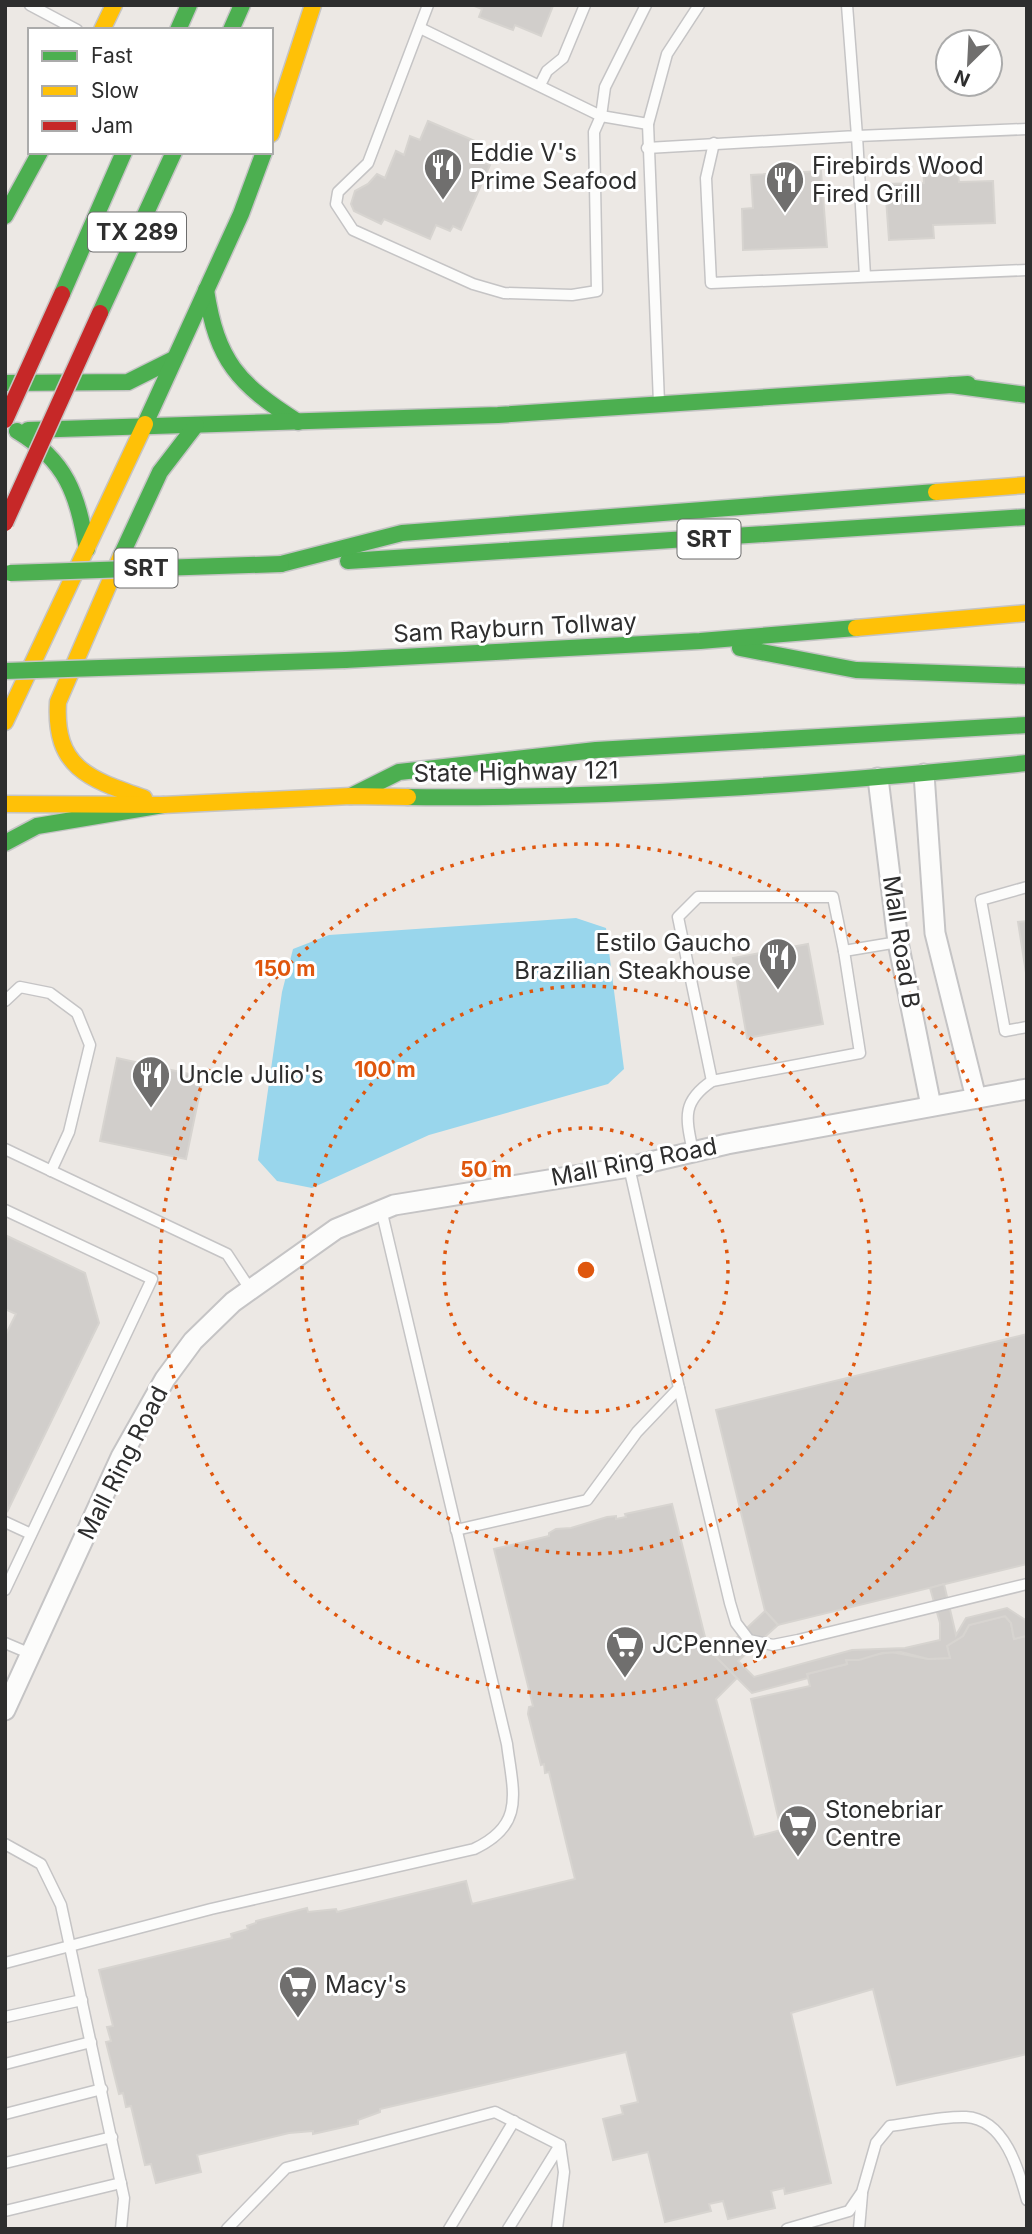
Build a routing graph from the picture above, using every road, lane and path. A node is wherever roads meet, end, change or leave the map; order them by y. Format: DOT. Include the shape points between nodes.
graph roads {
  1 [pos="30,5"];
  2 [pos="114,5"];
  3 [pos="189,5"];
  4 [pos="242,5"];
  5 [pos="313,5"];
  6 [pos="428,5"];
  7 [pos="585,5"];
  8 [pos="646,5"];
  9 [pos="699,5"];
  10 [pos="848,5"];
  11 [pos="73,28"];
  12 [pos="103,28"];
  13 [pos="179,28"];
  14 [pos="231,28"];
  15 [pos="420,28"];
  16 [pos="540,85"];
  17 [pos="601,116"];
  18 [pos="648,124"];
  19 [pos="273,128"];
  20 [pos="1027,129"];
  21 [pos="857,136"];
  22 [pos="714,143"];
  23 [pos="647,148"];
  24 [pos="39,154"];
  25 [pos="123,154"];
  26 [pos="173,154"];
  27 [pos="263,154"];
  28 [pos="6,214"];
  29 [pos="1027,270"];
  30 [pos="865,276"];
  31 [pos="206,290"];
  32 [pos="174,359"];
  33 [pos="1027,379"];
  34 [pos="5,383"];
  35 [pos="951,385"];
  36 [pos="1027,395"];
  37 [pos="659,403"];
  38 [pos="298,422"];
  39 [pos="196,425"];
  40 [pos="143,426"];
  41 [pos="9,427"];
  42 [pos="1027,485"];
  43 [pos="1027,517"];
  44 [pos="5,523"];
  45 [pos="87,549"];
  46 [pos="281,564"];
  47 [pos="5,573"];
  48 [pos="1027,613"];
  49 [pos="700,641"];
  50 [pos="5,671"];
  51 [pos="1027,677"];
  52 [pos="5,722"];
  53 [pos="1027,725"];
  54 [pos="1027,763"];
  55 [pos="924,774"];
  56 [pos="878,778"];
  57 [pos="351,796"];
  58 [pos="5,804"];
  59 [pos="163,804"];
  60 [pos="5,843"];
  61 [pos="1027,887"];
  62 [pos="898,942"];
  63 [pos="844,951"];
  64 [pos="5,1001"];
  65 [pos="1027,1027"];
  66 [pos="712,1081"];
  67 [pos="1027,1089"];
  68 [pos="976,1098"];
  69 [pos="931,1106"];
  70 [pos="5,1149"];
  71 [pos="693,1152"];
  72 [pos="629,1167"];
  73 [pos="51,1171"];
  74 [pos="381,1209"];
  75 [pos="5,1210"];
  76 [pos="250,1289"];
  77 [pos="679,1388"];
  78 [pos="5,1522"];
  79 [pos="456,1530"];
  80 [pos="32,1534"];
  81 [pos="1027,1584"];
  82 [pos="5,1590"];
  83 [pos="5,1643"];
  84 [pos="31,1654"];
  85 [pos="5,1710"];
  86 [pos="5,1844"];
  87 [pos="70,1947"];
  88 [pos="5,1963"];
  89 [pos="82,2000"];
  90 [pos="5,2017"];
  91 [pos="91,2042"];
  92 [pos="5,2064"];
  93 [pos="102,2089"];
  94 [pos="5,2114"];
  95 [pos="514,2121"];
  96 [pos="112,2137"];
  97 [pos="560,2145"];
  98 [pos="5,2164"];
  99 [pos="121,2183"];
  100 [pos="862,2192"];
  101 [pos="1027,2200"];
  102 [pos="5,2211"];
  103 [pos="121,2229"];
  104 [pos="227,2229"];
  105 [pos="449,2229"];
  106 [pos="508,2229"];
  107 [pos="557,2229"];
  108 [pos="787,2229"];
  109 [pos="859,2229"];
  1 -- 11 [label="lane"];
  2 -- 12 [label="main road"];
  3 -- 13 [label="main road"];
  4 -- 14 [label="main road"];
  5 -- 19 [label="main road"];
  6 -- 15 [label="lane"];
  7 -- 16 [label="lane" via="563,58 547,71"];
  8 -- 17 [label="lane" via="605,87"];
  9 -- 18 [label="lane" via="667,54"];
  10 -- 21 [label="lane"];
  15 -- 16 [label="lane"];
  15 -- 17 [label="lane" via="368,163 338,192 336,204 353,230 473,284 504,293 597,291 593,146"];
  16 -- 17 [label="lane"];
  17 -- 18 [label="lane"];
  18 -- 23 [label="lane"];
  20 -- 21 [label="lane"];
  21 -- 22 [label="lane"];
  21 -- 30 [label="lane"];
  22 -- 23 [label="lane"];
  22 -- 30 [label="lane" via="706,178 711,283"];
  23 -- 37 [label="lane"];
  24 -- 28 [label="main road"];
  25 -- 41 [label="main road, TX 289, bridge"];
  26 -- 44 [label="main road, TX 289, bridge"];
  27 -- 31 [label="main road"];
  29 -- 30 [label="lane"];
  31 -- 32 [label="main road"];
  31 -- 38 [label="main road" via="216,346 229,368 263,400"];
  32 -- 34 [label="main road" via="128,383"];
  32 -- 40 [label="main road"];
  33 -- 35 [label="main road"];
  35 -- 36 [label="main road"];
  35 -- 37 [label="main road"];
  37 -- 38 [label="main road" via="498,415"];
  38 -- 39 [label="main road"];
  39 -- 40 [label="main road"];
  39 -- 59 [label="main road" via="160,472 145,502 58,702 56,716 60,744 75,768 91,779"];
  40 -- 41 [label="main road"];
  40 -- 45 [label="main road"];
  41 -- 45 [label="main road" via="36,440 69,480 79,502"];
  42 -- 46 [label="main road" via="402,533"];
  43 -- 46 [label="main road, SRT"];
  45 -- 52 [label="main road"];
  46 -- 47 [label="main road, SRT, bridge"];
  48 -- 49 [label="main road, Sam Rayburn Tollway"];
  49 -- 50 [label="main road, Sam Rayburn Tollway, bridge" via="345,660"];
  49 -- 51 [label="main road" via="856,670"];
  53 -- 57 [label="main road" via="596,750 399,772"];
  54 -- 55 [label="main road, State Highway 121"];
  55 -- 56 [label="main road, State Highway 121"];
  55 -- 68 [label="street, Mall Road B" via="935,933"];
  56 -- 57 [label="main road, State Highway 121" via="528,798"];
  56 -- 62 [label="street, Mall Road B"];
  57 -- 59 [label="main road, State Highway 121"];
  58 -- 59 [label="main road, State Highway 121"];
  59 -- 60 [label="main road" via="37,826"];
  61 -- 65 [label="lane" via="981,900 1006,1031"];
  62 -- 63 [label="lane"];
  62 -- 69 [label="street, Mall Road B"];
  63 -- 66 [label="lane" via="860,1054"];
  63 -- 66 [label="lane" via="833,897 698,897 678,917"];
  64 -- 73 [label="lane" via="20,987 50,993 77,1013 90,1045 69,1132"];
  66 -- 71 [label="lane" via="695,1092 686,1116"];
  67 -- 68 [label="street, Mall Ring Road"];
  68 -- 69 [label="street, Mall Ring Road"];
  69 -- 71 [label="street, Mall Ring Road"];
  70 -- 73 [label="lane"];
  71 -- 72 [label="street, Mall Ring Road"];
  72 -- 74 [label="street, Mall Ring Road"];
  72 -- 77 [label="lane"];
  73 -- 76 [label="lane" via="228,1254"];
  74 -- 76 [label="street, Mall Ring Road" via="336,1229"];
  74 -- 79 [label="lane"];
  75 -- 80 [label="lane" via="152,1279"];
  76 -- 84 [label="street, Mall Ring Road" via="193,1341 148,1406"];
  77 -- 79 [label="lane" via="637,1432 587,1500"];
  77 -- 81 [label="lane" via="730,1604 736,1623 749,1640 773,1645 799,1640"];
  78 -- 80 [label="lane"];
  79 -- 87 [label="lane" via="507,1744 515,1804 495,1839 474,1849 211,1909"];
  80 -- 82 [label="lane"];
  83 -- 84 [label="lane"];
  84 -- 85 [label="street, Mall Ring Road"];
  86 -- 87 [label="lane" via="41,1864 61,1905"];
  87 -- 88 [label="lane"];
  87 -- 89 [label="lane"];
  89 -- 90 [label="lane"];
  89 -- 91 [label="lane"];
  91 -- 92 [label="lane"];
  91 -- 93 [label="lane"];
  93 -- 94 [label="lane"];
  93 -- 96 [label="lane"];
  95 -- 97 [label="lane"];
  95 -- 104 [label="lane" via="495,2112 472,2116 286,2168"];
  95 -- 105 [label="lane"];
  96 -- 98 [label="lane"];
  96 -- 99 [label="lane"];
  97 -- 106 [label="lane"];
  97 -- 107 [label="lane" via="564,2172"];
  99 -- 102 [label="lane"];
  99 -- 103 [label="lane"];
  100 -- 101 [label="lane" via="876,2143 890,2126 969,2117 1009,2146"];
  100 -- 108 [label="lane" via="849,2211"];
  100 -- 109 [label="lane"];
}
